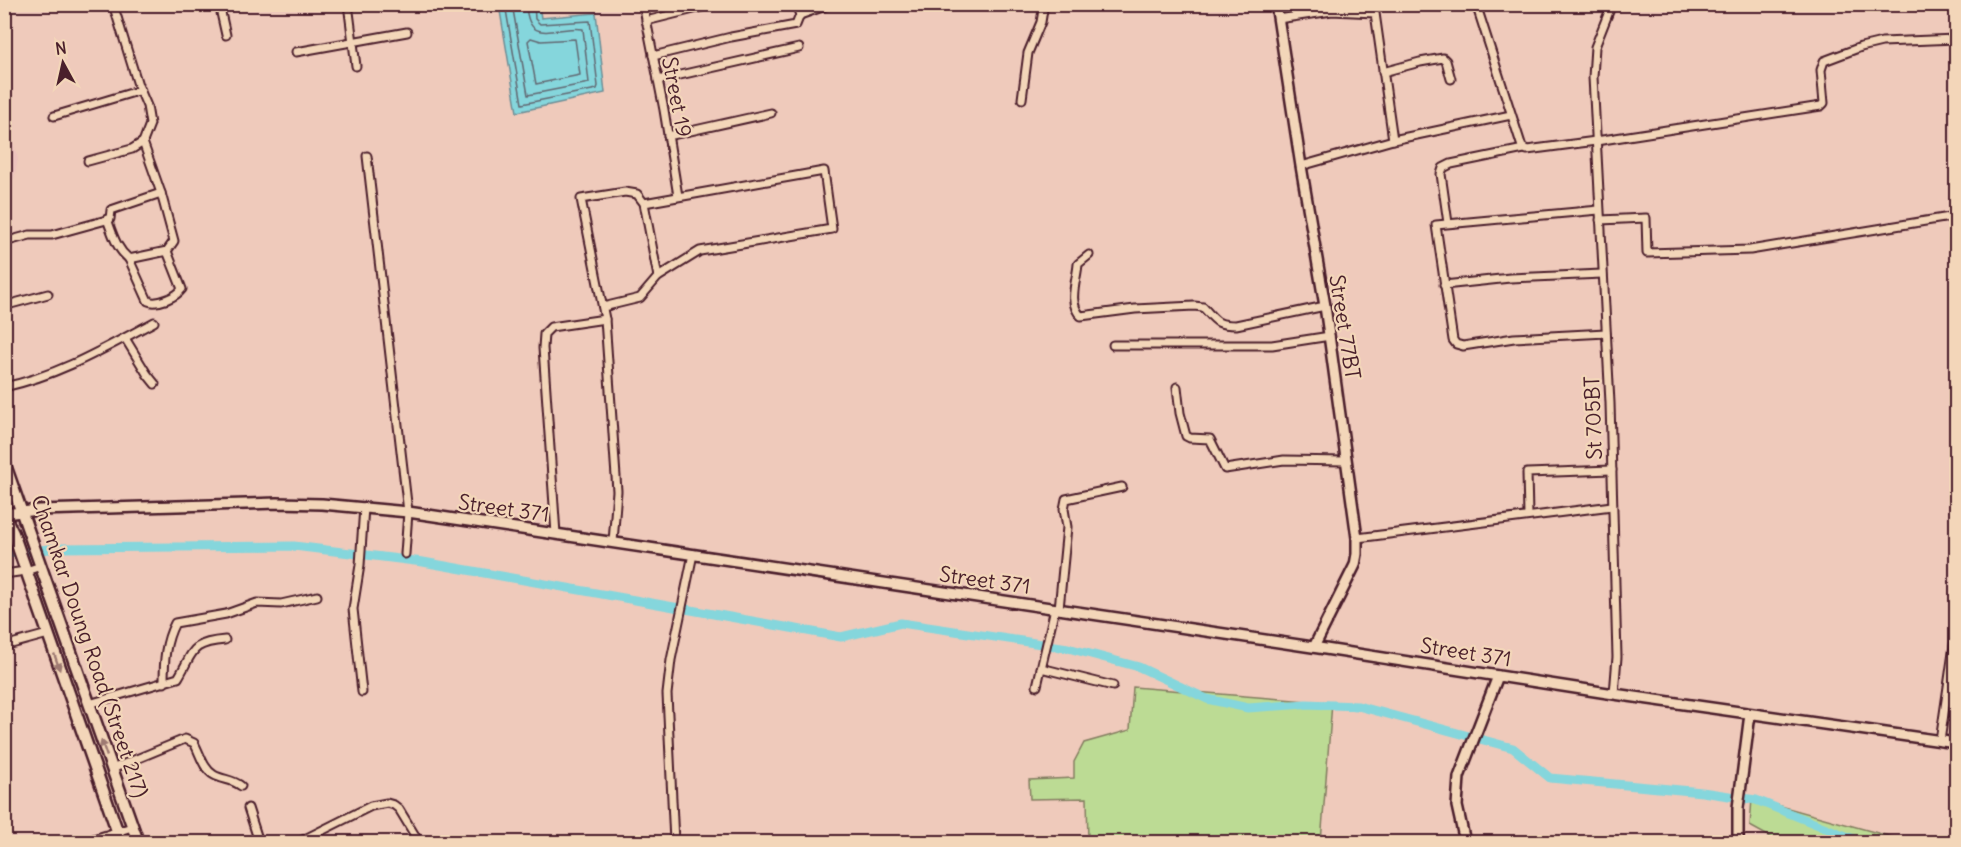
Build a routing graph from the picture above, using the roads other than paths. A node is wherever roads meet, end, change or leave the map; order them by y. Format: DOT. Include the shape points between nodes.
graph roads {
  1 [pos="113,4"];
  2 [pos="219,4"];
  3 [pos="348,4"];
  4 [pos="643,4"];
  5 [pos="714,4"];
  6 [pos="796,4"];
  7 [pos="831,4"];
  8 [pos="1044,4"];
  9 [pos="1276,4"];
  10 [pos="1476,4"];
  11 [pos="1612,4"];
  12 [pos="800,15"];
  13 [pos="1278,19"];
  14 [pos="646,21"];
  15 [pos="407,32"];
  16 [pos="226,35"];
  17 [pos="1956,39"];
  18 [pos="354,43"];
  19 [pos="799,48"];
  20 [pos="296,52"];
  21 [pos="653,56"];
  22 [pos="356,66"];
  23 [pos="1383,72"];
  24 [pos="1450,79"];
  25 [pos="658,80"];
  26 [pos="141,90"];
  27 [pos="1022,99"];
  28 [pos="771,113"];
  29 [pos="1511,115"];
  30 [pos="54,116"];
  31 [pos="668,136"];
  32 [pos="1393,140"];
  33 [pos="1596,141"];
  34 [pos="143,142"];
  35 [pos="1524,149"];
  36 [pos="367,156"];
  37 [pos="88,161"];
  38 [pos="1301,165"];
  39 [pos="161,193"];
  40 [pos="678,196"];
  41 [pos="644,203"];
  42 [pos="1599,210"];
  43 [pos="1956,216"];
  44 [pos="107,219"];
  45 [pos="1600,220"];
  46 [pos="1448,224"];
  47 [pos="4,242"];
  48 [pos="167,251"];
  49 [pos="1089,255"];
  50 [pos="129,259"];
  51 [pos="1602,274"];
  52 [pos="658,277"];
  53 [pos="1444,285"];
  54 [pos="48,294"];
  55 [pos="4,304"];
  56 [pos="1325,306"];
  57 [pos="603,307"];
  58 [pos="605,319"];
  59 [pos="154,321"];
  60 [pos="1606,333"];
  61 [pos="1330,336"];
  62 [pos="125,338"];
  63 [pos="1113,345"];
  64 [pos="155,384"];
  65 [pos="4,387"];
  66 [pos="1177,387"];
  67 [pos="1346,461"];
  68 [pos="4,462"];
  69 [pos="1612,470"];
  70 [pos="1122,487"];
  71 [pos="1612,506"];
  72 [pos="364,507"];
  73 [pos="22,512"];
  74 [pos="408,512"];
  75 [pos="4,514"];
  76 [pos="1528,516"];
  77 [pos="556,534"];
  78 [pos="1357,538"];
  79 [pos="613,542"];
  80 [pos="405,554"];
  81 [pos="693,554"];
  82 [pos="40,564"];
  83 [pos="26,569"];
  84 [pos="4,574"];
  85 [pos="316,596"];
  86 [pos="1057,609"];
  87 [pos="1956,632"];
  88 [pos="48,634"];
  89 [pos="225,640"];
  90 [pos="4,646"];
  91 [pos="1314,647"];
  92 [pos="1041,668"];
  93 [pos="1498,676"];
  94 [pos="164,682"];
  95 [pos="1037,686"];
  96 [pos="1113,686"];
  97 [pos="362,692"];
  98 [pos="1614,694"];
  99 [pos="89,704"];
  100 [pos="1750,714"];
  101 [pos="1940,741"];
  102 [pos="1956,743"];
  103 [pos="112,769"];
  104 [pos="241,786"];
  105 [pos="248,808"];
  106 [pos="132,827"];
  107 [pos="119,837"];
  108 [pos="313,840"];
  109 [pos="84,843"];
  110 [pos="138,843"];
  111 [pos="259,843"];
  112 [pos="299,843"];
  113 [pos="419,843"];
  114 [pos="674,843"];
  115 [pos="1465,843"];
  116 [pos="1738,843"];
  1 -- 26 [label="street"];
  2 -- 16 [label="street"];
  3 -- 18 [label="street"];
  4 -- 14 [label="street, Street 19"];
  5 -- 14 [label="street"];
  6 -- 12 [label="street"];
  7 -- 12 [label="street"];
  8 -- 27 [label="street" via="1028,53"];
  9 -- 13 [label="main road, Street 77BT"];
  10 -- 29 [label="street"];
  11 -- 33 [label="street, St 705BT" via="1595,47"];
  12 -- 21 [label="street" via="796,25"];
  13 -- 23 [label="street" via="1332,11 1375,13"];
  13 -- 38 [label="main road, Street 77BT"];
  14 -- 21 [label="street, Street 19"];
  15 -- 18 [label="street"];
  17 -- 33 [label="street" via="1882,42 1824,61 1821,106"];
  18 -- 20 [label="street"];
  18 -- 22 [label="street"];
  19 -- 25 [label="street"];
  21 -- 25 [label="street, Street 19"];
  23 -- 24 [label="street" via="1443,58"];
  23 -- 32 [label="street"];
  25 -- 31 [label="street, Street 19"];
  26 -- 30 [label="street"];
  26 -- 34 [label="street" via="150,118"];
  28 -- 31 [label="street"];
  29 -- 32 [label="street"];
  29 -- 35 [label="street"];
  31 -- 40 [label="street, Street 19"];
  32 -- 38 [label="street"];
  33 -- 35 [label="street"];
  33 -- 42 [label="street, St 705BT"];
  34 -- 37 [label="street" via="132,149"];
  34 -- 39 [label="street"];
  35 -- 46 [label="street" via="1443,168"];
  36 -- 74 [label="street"];
  38 -- 56 [label="main road, Street 77BT"];
  39 -- 44 [label="street" via="111,210 111,218"];
  39 -- 48 [label="street" via="174,239"];
  40 -- 41 [label="street"];
  40 -- 52 [label="street" via="824,171 832,229 700,251"];
  41 -- 52 [label="street"];
  41 -- 57 [label="street" via="637,194 625,192 581,199"];
  42 -- 45 [label="street, St 705BT"];
  42 -- 46 [label="street"];
  43 -- 45 [label="street" via="1750,250 1647,253 1646,218"];
  44 -- 47 [label="street" via="52,235 30,235"];
  44 -- 50 [label="street" via="115,243"];
  45 -- 51 [label="street, St 705BT"];
  46 -- 53 [label="street" via="1436,225"];
  48 -- 50 [label="street"];
  48 -- 50 [label="street" via="182,289 157,303 148,301"];
  49 -- 56 [label="street" via="1078,264 1073,293 1081,316 1194,306 1203,307 1215,322 1236,325"];
  51 -- 53 [label="street"];
  51 -- 60 [label="street, St 705BT"];
  52 -- 57 [label="street" via="640,298"];
  53 -- 60 [label="street" via="1453,340 1460,345"];
  54 -- 55 [label="street"];
  56 -- 61 [label="main road, Street 77BT"];
  57 -- 58 [label="street"];
  58 -- 77 [label="street" via="551,327 544,334"];
  58 -- 79 [label="street" via="617,491"];
  59 -- 62 [label="street"];
  60 -- 69 [label="street, St 705BT"];
  61 -- 63 [label="street" via="1272,345"];
  61 -- 67 [label="main road, Street 77BT"];
  62 -- 64 [label="street"];
  62 -- 65 [label="street" via="44,377"];
  66 -- 67 [label="street" via="1186,436 1210,440 1225,469 1284,460"];
  67 -- 78 [label="main road, Street 77BT"];
  68 -- 73 [label="main road, Chamkar Doung Road (Street 217)"];
  69 -- 71 [label="street, St 705BT"];
  69 -- 76 [label="street" via="1527,473"];
  70 -- 86 [label="street" via="1066,499 1067,527"];
  71 -- 76 [label="street"];
  71 -- 98 [label="street, St 705BT" via="1617,657"];
  72 -- 73 [label="main road, Street 371" via="253,504"];
  72 -- 74 [label="main road, Street 371"];
  72 -- 97 [label="street" via="353,609"];
  73 -- 75 [label="main road, Street 371"];
  73 -- 82 [label="main road, Chamkar Doung Road (Street 217)"];
  74 -- 77 [label="main road, Street 371"];
  74 -- 80 [label="street"];
  75 -- 83 [label="main road, Chamkar Doung Road (Street 217)"];
  76 -- 78 [label="street"];
  77 -- 79 [label="main road, Street 371"];
  78 -- 91 [label="main road, Street 77BT" via="1355,565"];
  79 -- 81 [label="main road, Street 371"];
  81 -- 86 [label="main road, Street 371"];
  81 -- 114 [label="street" via="667,694"];
  82 -- 83 [label="street"];
  82 -- 99 [label="main road, Chamkar Doung Road (Street 217)"];
  83 -- 84 [label="street"];
  83 -- 88 [label="main road, Chamkar Doung Road (Street 217)"];
  85 -- 94 [label="street" via="281,604 257,603 226,614 175,622 164,656"];
  86 -- 91 [label="main road, Street 371"];
  86 -- 92 [label="street"];
  87 -- 101 [label="street"];
  88 -- 90 [label="street"];
  88 -- 107 [label="main road, Chamkar Doung Road (Street 217), one-way"];
  89 -- 94 [label="street" via="199,645 178,678"];
  91 -- 93 [label="main road, Street 371"];
  92 -- 95 [label="street"];
  92 -- 96 [label="street"];
  93 -- 98 [label="main road, Street 371"];
  93 -- 115 [label="main road" via="1459,777 1456,798"];
  94 -- 99 [label="street"];
  98 -- 100 [label="main road, Street 371"];
  103 -- 99 [label="main road, Chamkar Doung Road (Street 217), one-way"];
  100 -- 101 [label="main road, Street 371"];
  100 -- 116 [label="main road" via="1738,808"];
  101 -- 102 [label="main road, Street 371"];
  103 -- 104 [label="street" via="185,739 194,743 212,775"];
  103 -- 106 [label="main road, Chamkar Doung Road (Street 217)"];
  105 -- 111 [label="street"];
  106 -- 107 [label="street"];
  106 -- 110 [label="main road, Chamkar Doung Road (Street 217)"];
  107 -- 109 [label="street"];
  108 -- 112 [label="street"];
  108 -- 113 [label="street" via="370,806 387,803 399,809"];
}
